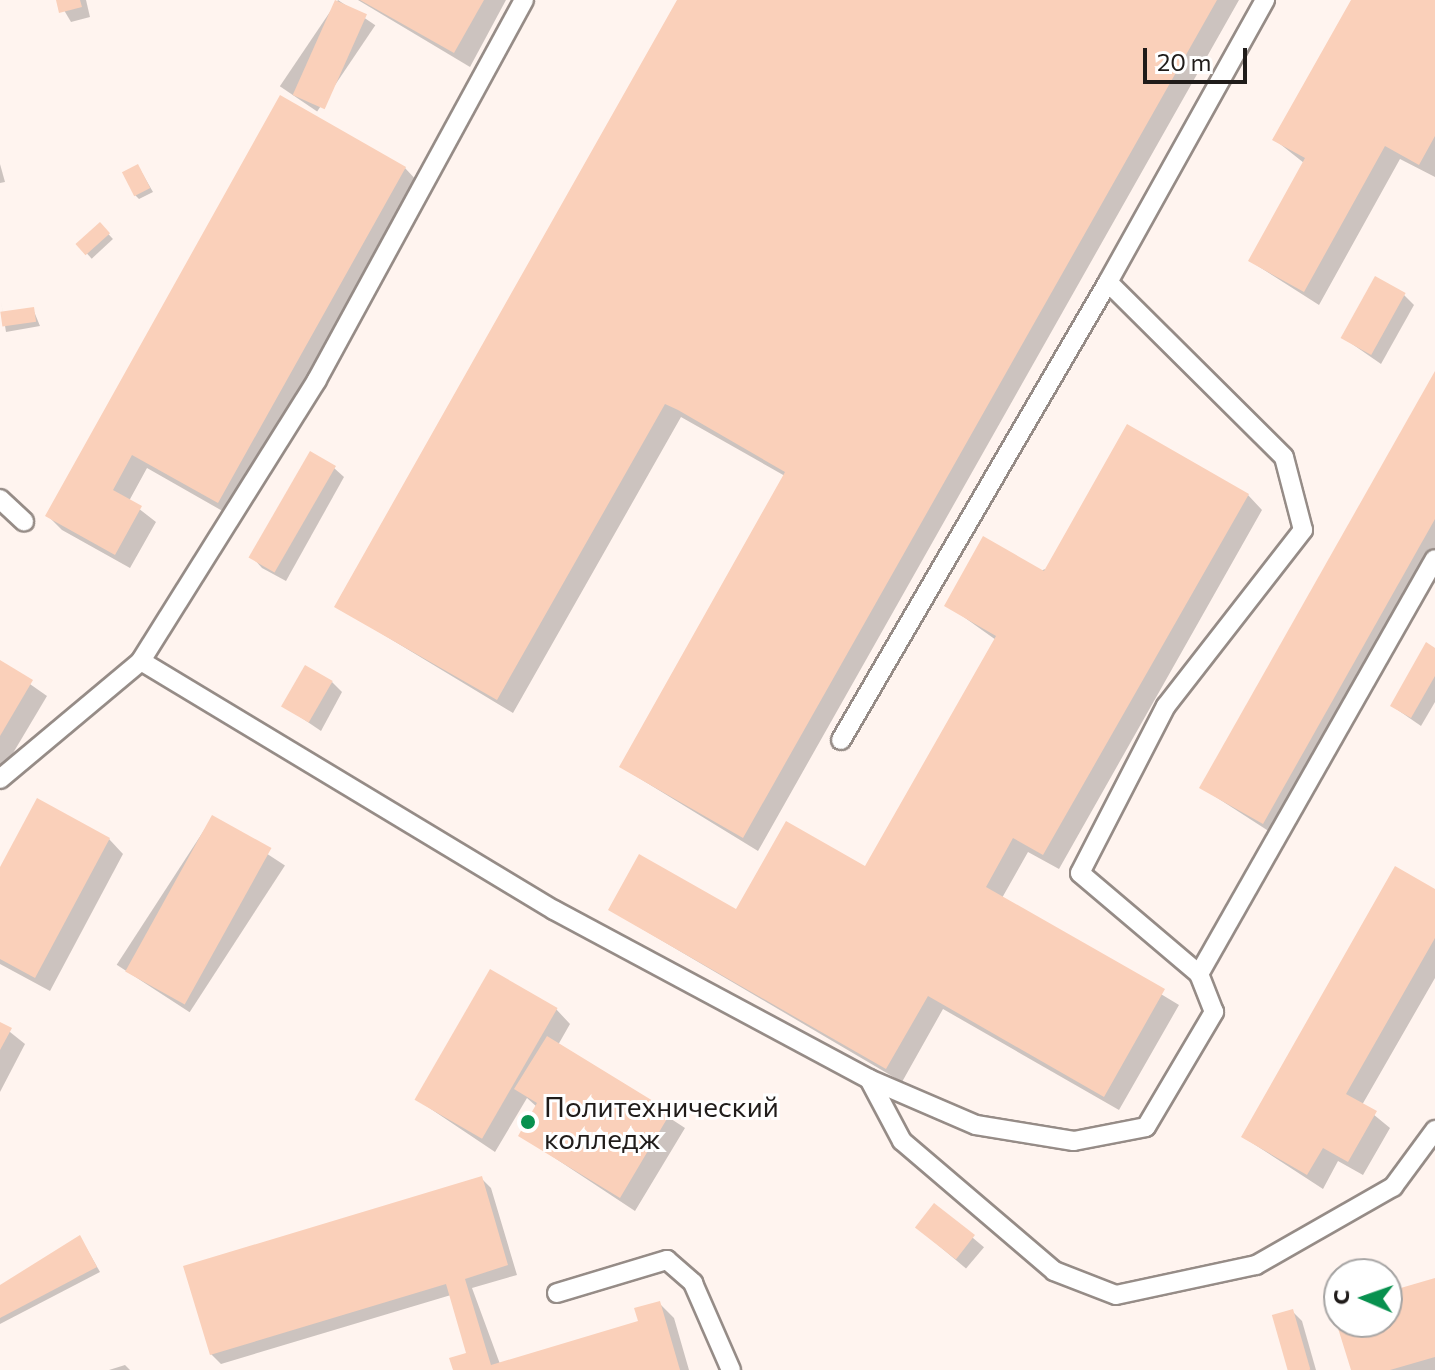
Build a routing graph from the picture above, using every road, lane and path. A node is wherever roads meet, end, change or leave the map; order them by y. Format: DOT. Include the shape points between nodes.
graph roads {
  1 [pos="524,0"];
  2 [pos="1265,0"];
  3 [pos="1108,282"];
  4 [pos="0,499"];
  5 [pos="24,521"];
  6 [pos="1435,559"];
  7 [pos="141,661"];
  8 [pos="841,740"];
  9 [pos="0,779"];
  10 [pos="1199,974"];
  11 [pos="869,1079"];
  12 [pos="1435,1130"];
  13 [pos="557,1293"];
  14 [pos="731,1370"];
  1 -- 7 [label="lane" via="317,380"];
  2 -- 3 [label="lane"];
  3 -- 8 [label="lane"];
  3 -- 10 [label="lane" via="1284,457 1303,530 1166,706 1080,873"];
  4 -- 5 [label="lane"];
  6 -- 10 [label="lane"];
  7 -- 9 [label="lane"];
  7 -- 11 [label="lane" via="554,910"];
  10 -- 11 [label="lane" via="1214,1012 1146,1127 1074,1141 976,1125"];
  11 -- 12 [label="lane" via="902,1141 1054,1271 1116,1295 1256,1265 1393,1187"];
  13 -- 14 [label="lane" via="667,1260 693,1283"];
}
